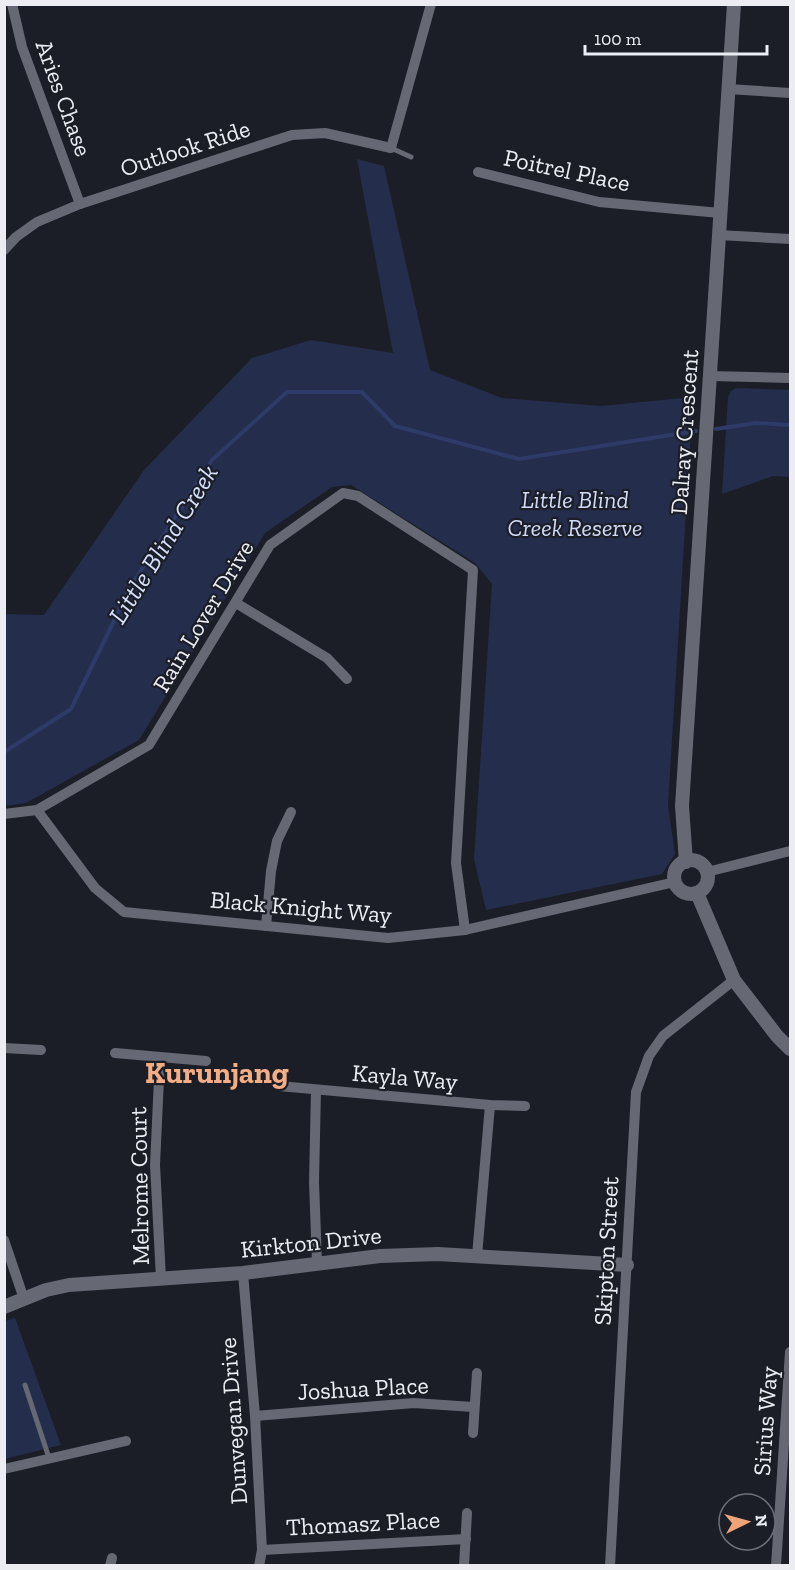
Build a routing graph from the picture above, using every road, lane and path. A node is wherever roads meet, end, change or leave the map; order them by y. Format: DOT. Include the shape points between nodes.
graph roads {
  1 [pos="12,4"];
  2 [pos="430,4"];
  3 [pos="734,4"];
  4 [pos="728,89"];
  5 [pos="790,93"];
  6 [pos="391,148"];
  7 [pos="411,157"];
  8 [pos="478,172"];
  9 [pos="80,204"];
  10 [pos="720,213"];
  11 [pos="719,235"];
  12 [pos="790,239"];
  13 [pos="4,250"];
  14 [pos="710,376"];
  15 [pos="790,378"];
  16 [pos="236,603"];
  17 [pos="347,679"];
  18 [pos="37,810"];
  19 [pos="291,812"];
  20 [pos="4,814"];
  21 [pos="790,851"];
  22 [pos="686,862"];
  23 [pos="707,872"];
  24 [pos="675,882"];
  25 [pos="697,893"];
  26 [pos="266,926"];
  27 [pos="465,930"];
  28 [pos="734,980"];
  29 [pos="4,1048"];
  30 [pos="790,1049"];
  31 [pos="41,1050"];
  32 [pos="115,1053"];
  33 [pos="160,1057"];
  34 [pos="206,1061"];
  35 [pos="279,1086"];
  36 [pos="316,1090"];
  37 [pos="490,1105"];
  38 [pos="525,1106"];
  39 [pos="4,1240"];
  40 [pos="477,1256"];
  41 [pos="317,1263"];
  42 [pos="627,1265"];
  43 [pos="243,1273"];
  44 [pos="161,1278"];
  45 [pos="24,1299"];
  46 [pos="4,1307"];
  47 [pos="790,1352"];
  48 [pos="477,1373"];
  49 [pos="25,1385"];
  50 [pos="473,1407"];
  51 [pos="255,1416"];
  52 [pos="473,1433"];
  53 [pos="126,1441"];
  54 [pos="49,1458"];
  55 [pos="4,1469"];
  56 [pos="467,1513"];
  57 [pos="466,1539"];
  58 [pos="262,1550"];
  59 [pos="259,1566"];
  60 [pos="464,1566"];
  61 [pos="610,1566"];
  62 [pos="776,1566"];
  1 -- 9 [label="street, Aries Chase" via="22,47"];
  2 -- 6 [label="street"];
  3 -- 4 [label="street, Dalray Crescent"];
  4 -- 5 [label="street"];
  4 -- 10 [label="street, Dalray Crescent"];
  6 -- 7 [label="lane"];
  6 -- 9 [label="street, Outlook Ride" via="325,133 292,135"];
  8 -- 10 [label="street, Poitrel Place" via="598,202"];
  9 -- 13 [label="street, Outlook Ride" via="37,222"];
  10 -- 11 [label="street, Dalray Crescent"];
  11 -- 12 [label="street"];
  11 -- 14 [label="street, Dalray Crescent"];
  14 -- 15 [label="street"];
  14 -- 22 [label="street, Dalray Crescent" via="682,806"];
  16 -- 17 [label="street" via="327,658"];
  16 -- 18 [label="street, Rain Lover Drive" via="149,745"];
  16 -- 27 [label="street, Rain Lover Drive" via="270,545 343,493 358,496 473,570 456,862"];
  18 -- 20 [label="street, Rain Lover Drive"];
  18 -- 26 [label="street, Black Knight Way" via="95,888 124,912"];
  19 -- 26 [label="street" via="277,841"];
  21 -- 23 [label="street"];
  22 -- 23 [label="street" via="696,861"];
  22 -- 24 [label="street" via="676,872"];
  23 -- 25 [label="street" via="707,882"];
  24 -- 25 [label="street" via="686,893"];
  24 -- 27 [label="street, Black Knight Way"];
  25 -- 28 [label="street"];
  26 -- 27 [label="street, Black Knight Way" via="388,938"];
  28 -- 30 [label="street"];
  28 -- 42 [label="street, Skipton Street" via="663,1036 649,1056 636,1092"];
  29 -- 31 [label="street"];
  32 -- 33 [label="street"];
  33 -- 34 [label="street"];
  33 -- 44 [label="street, Melrome Court" via="155,1165"];
  35 -- 36 [label="street, Kayla Way"];
  36 -- 37 [label="street, Kayla Way"];
  36 -- 41 [label="street, Kayla Way"];
  37 -- 38 [label="street, Kayla Way"];
  37 -- 40 [label="street, Kayla Way"];
  39 -- 45 [label="street"];
  40 -- 41 [label="street, Kirkton Drive" via="380,1256"];
  40 -- 42 [label="street, Kirkton Drive"];
  41 -- 43 [label="street, Kirkton Drive"];
  42 -- 61 [label="street, Skipton Street"];
  43 -- 44 [label="street, Kirkton Drive"];
  43 -- 51 [label="street, Dunvegan Drive"];
  44 -- 45 [label="street, Kirkton Drive" via="69,1285"];
  45 -- 46 [label="street, Kirkton Drive"];
  47 -- 62 [label="street, Sirius Way"];
  48 -- 50 [label="street"];
  49 -- 54 [label="lane"];
  50 -- 51 [label="street, Joshua Place" via="414,1403"];
  50 -- 52 [label="street"];
  51 -- 58 [label="street, Dunvegan Drive"];
  53 -- 54 [label="street"];
  54 -- 55 [label="street"];
  56 -- 57 [label="street, Thomasz Place"];
  57 -- 58 [label="street, Thomasz Place"];
  57 -- 60 [label="street, Thomasz Place"];
  58 -- 59 [label="street, Dunvegan Drive"];
}
